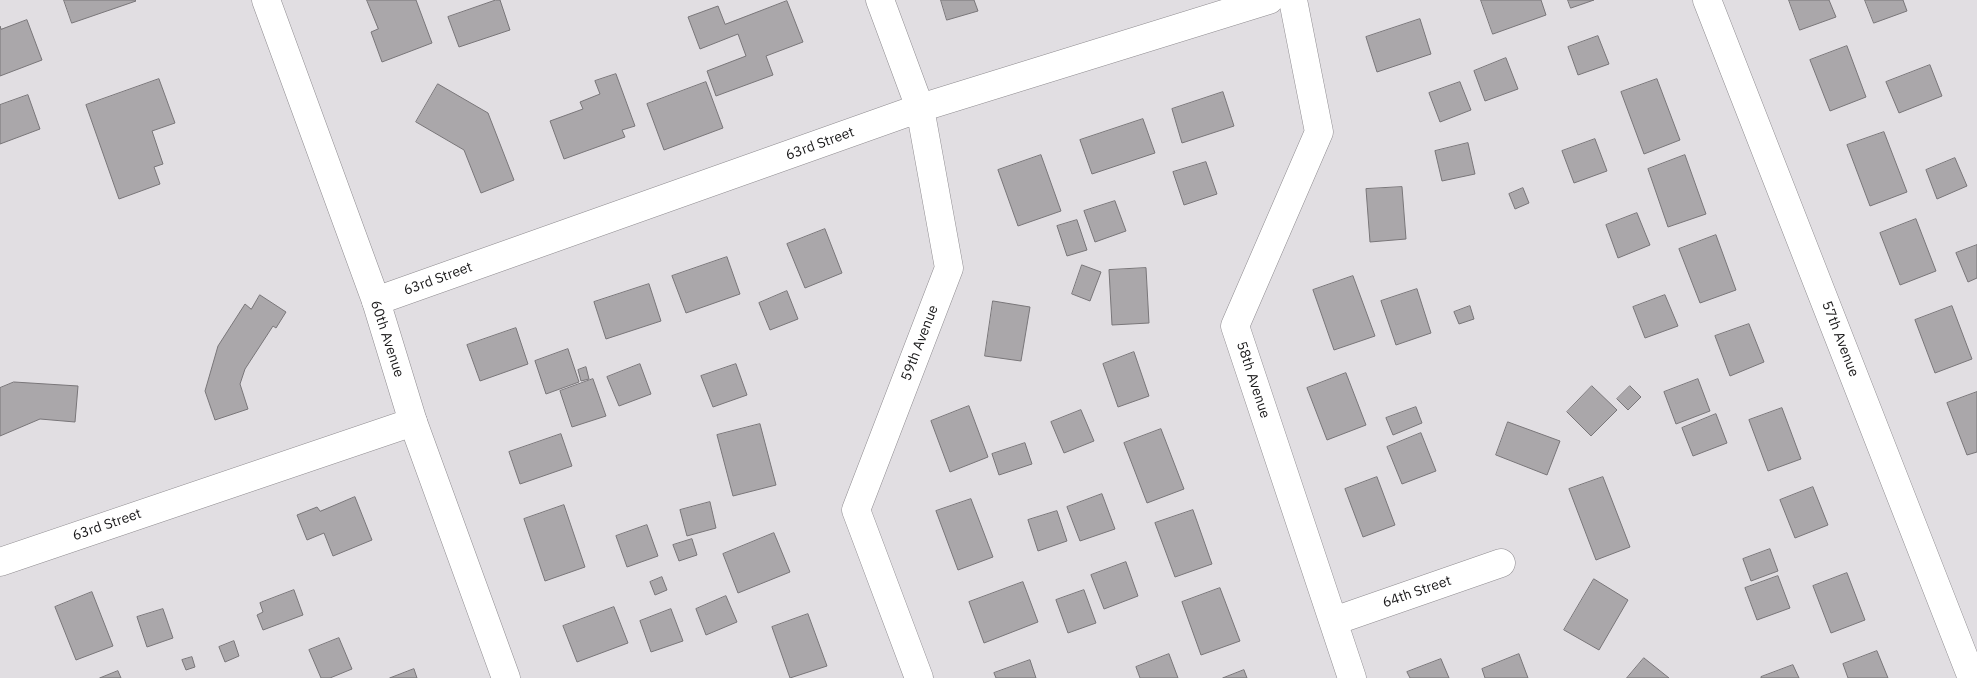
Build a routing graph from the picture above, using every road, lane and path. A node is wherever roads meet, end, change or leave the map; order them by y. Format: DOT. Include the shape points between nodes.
graph roads {
  1 [pos="266,0"];
  2 [pos="880,0"];
  3 [pos="1269,0"];
  4 [pos="1293,0"];
  5 [pos="1708,0"];
  6 [pos="920,108"];
  7 [pos="376,301"];
  8 [pos="413,422"];
  9 [pos="0,562"];
  10 [pos="1501,563"];
  11 [pos="1334,621"];
  12 [pos="506,678"];
  13 [pos="919,678"];
  14 [pos="1352,678"];
  15 [pos="1972,678"];
  1 -- 7 [label="street, 60th Avenue"];
  2 -- 6 [label="street, 59th Avenue"];
  3 -- 6 [label="street, 63rd Street"];
  4 -- 11 [label="street, 58th Avenue" via="1319,132 1235,326"];
  5 -- 15 [label="street, 57th Avenue"];
  6 -- 7 [label="street, 63rd Street"];
  6 -- 13 [label="street, 59th Avenue" via="949,268 856,510"];
  7 -- 8 [label="street, 60th Avenue"];
  8 -- 9 [label="street, 63rd Street"];
  8 -- 12 [label="street, 60th Avenue"];
  10 -- 11 [label="street, 64th Street"];
  11 -- 14 [label="street, 58th Avenue"];
}
